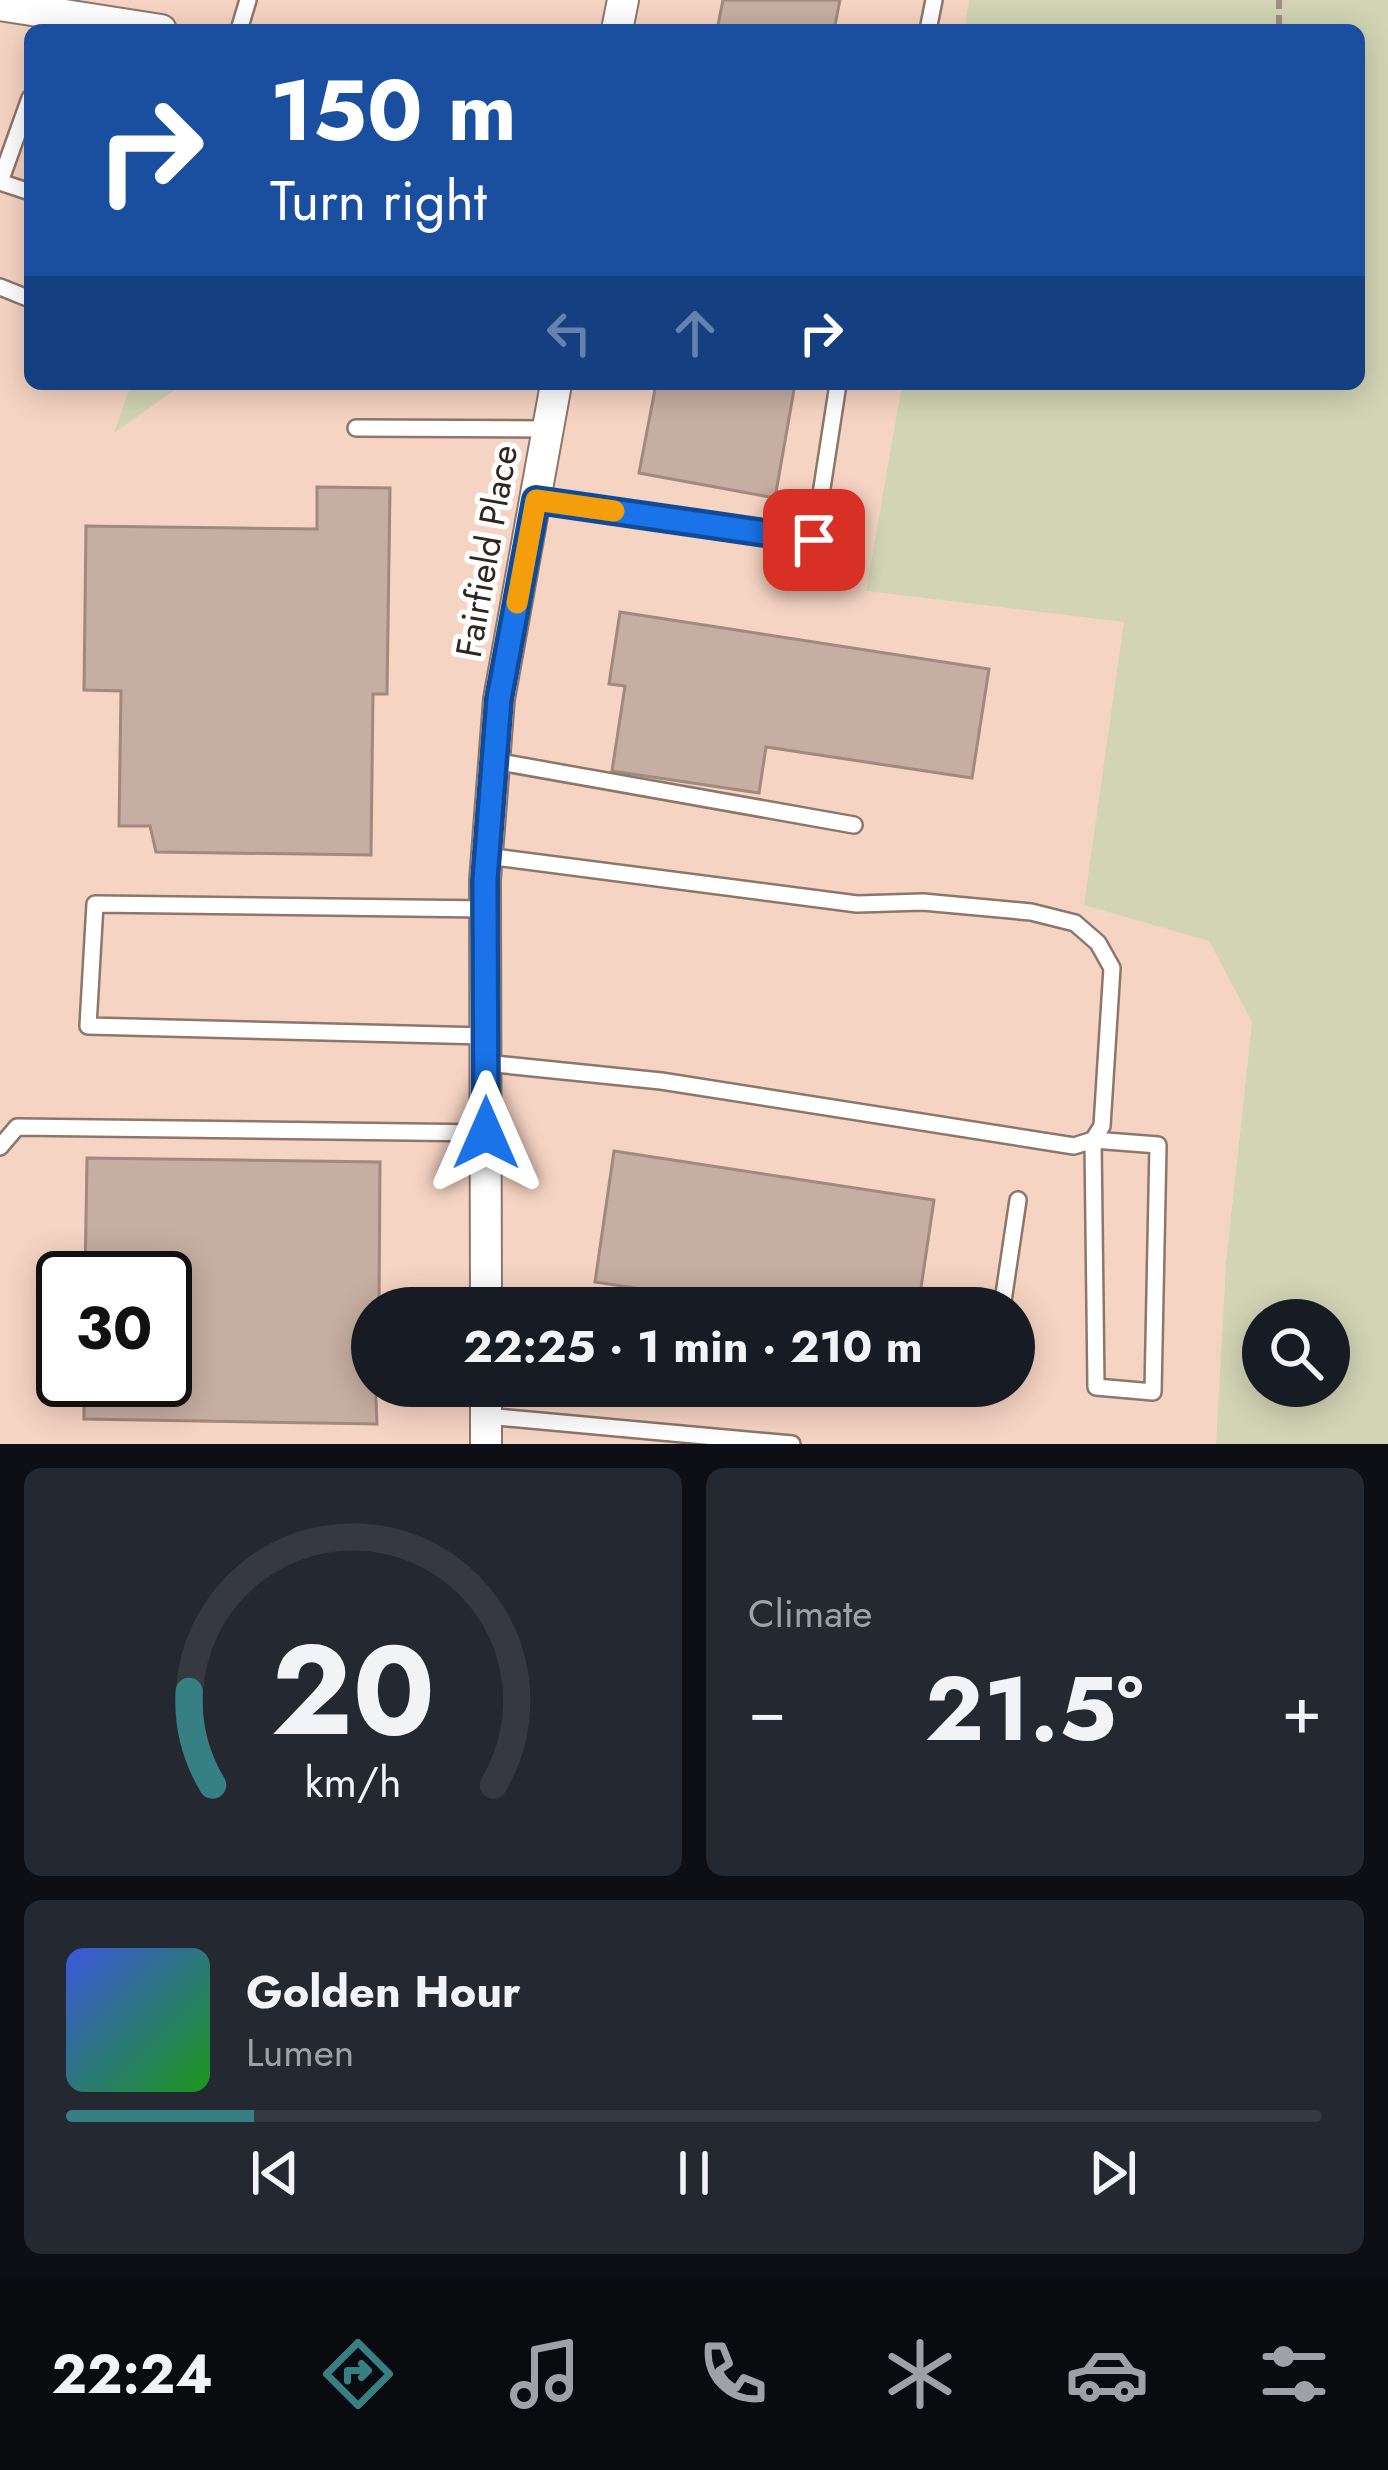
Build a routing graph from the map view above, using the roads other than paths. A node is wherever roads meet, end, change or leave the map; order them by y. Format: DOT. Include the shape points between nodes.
graph roads {
  1 [pos="13,6"];
  2 [pos="58,23"];
  3 [pos="24,115"];
  4 [pos="0,182"];
  5 [pos="555,390"];
  6 [pos="837,390"];
  7 [pos="356,428"];
  8 [pos="548,429"];
  9 [pos="536,500"];
  10 [pos="494,761"];
  11 [pos="854,824"];
  12 [pos="487,856"];
  13 [pos="485,909"];
  14 [pos="485,1050"];
  15 [pos="486,1133"];
  16 [pos="1094,1140"];
  17 [pos="0,1147"];
  18 [pos="1018,1200"];
  19 [pos="486,1287"];
  20 [pos="1005,1287"];
  21 [pos="486,1415"];
  22 [pos="792,1444"];
  1 -- 2 [label="street"];
  3 -- 4 [label="lane"];
  5 -- 8 [label="street, Fairfield Place"];
  6 -- 9 [label="lane" via="814,540"];
  7 -- 8 [label="lane"];
  8 -- 9 [label="street, Fairfield Place"];
  9 -- 10 [label="street, Fairfield Place"];
  10 -- 11 [label="lane"];
  10 -- 12 [label="street, Fairfield Place"];
  12 -- 13 [label="street, Fairfield Place"];
  12 -- 16 [label="lane" via="1075,923 1112,968 1102,1126"];
  13 -- 14 [label="street, Fairfield Place"];
  13 -- 14 [label="lane" via="95,904 88,1026"];
  14 -- 15 [label="street, Fairfield Place"];
  14 -- 16 [label="lane" via="1074,1146"];
  15 -- 17 [label="lane" via="17,1127"];
  15 -- 19 [label="street, Fairfield Place"];
  16 -- 16 [label="lane" via="1096,1388 1154,1392 1158,1145"];
  18 -- 20 [label="lane"];
  21 -- 22 [label="lane"];
}
